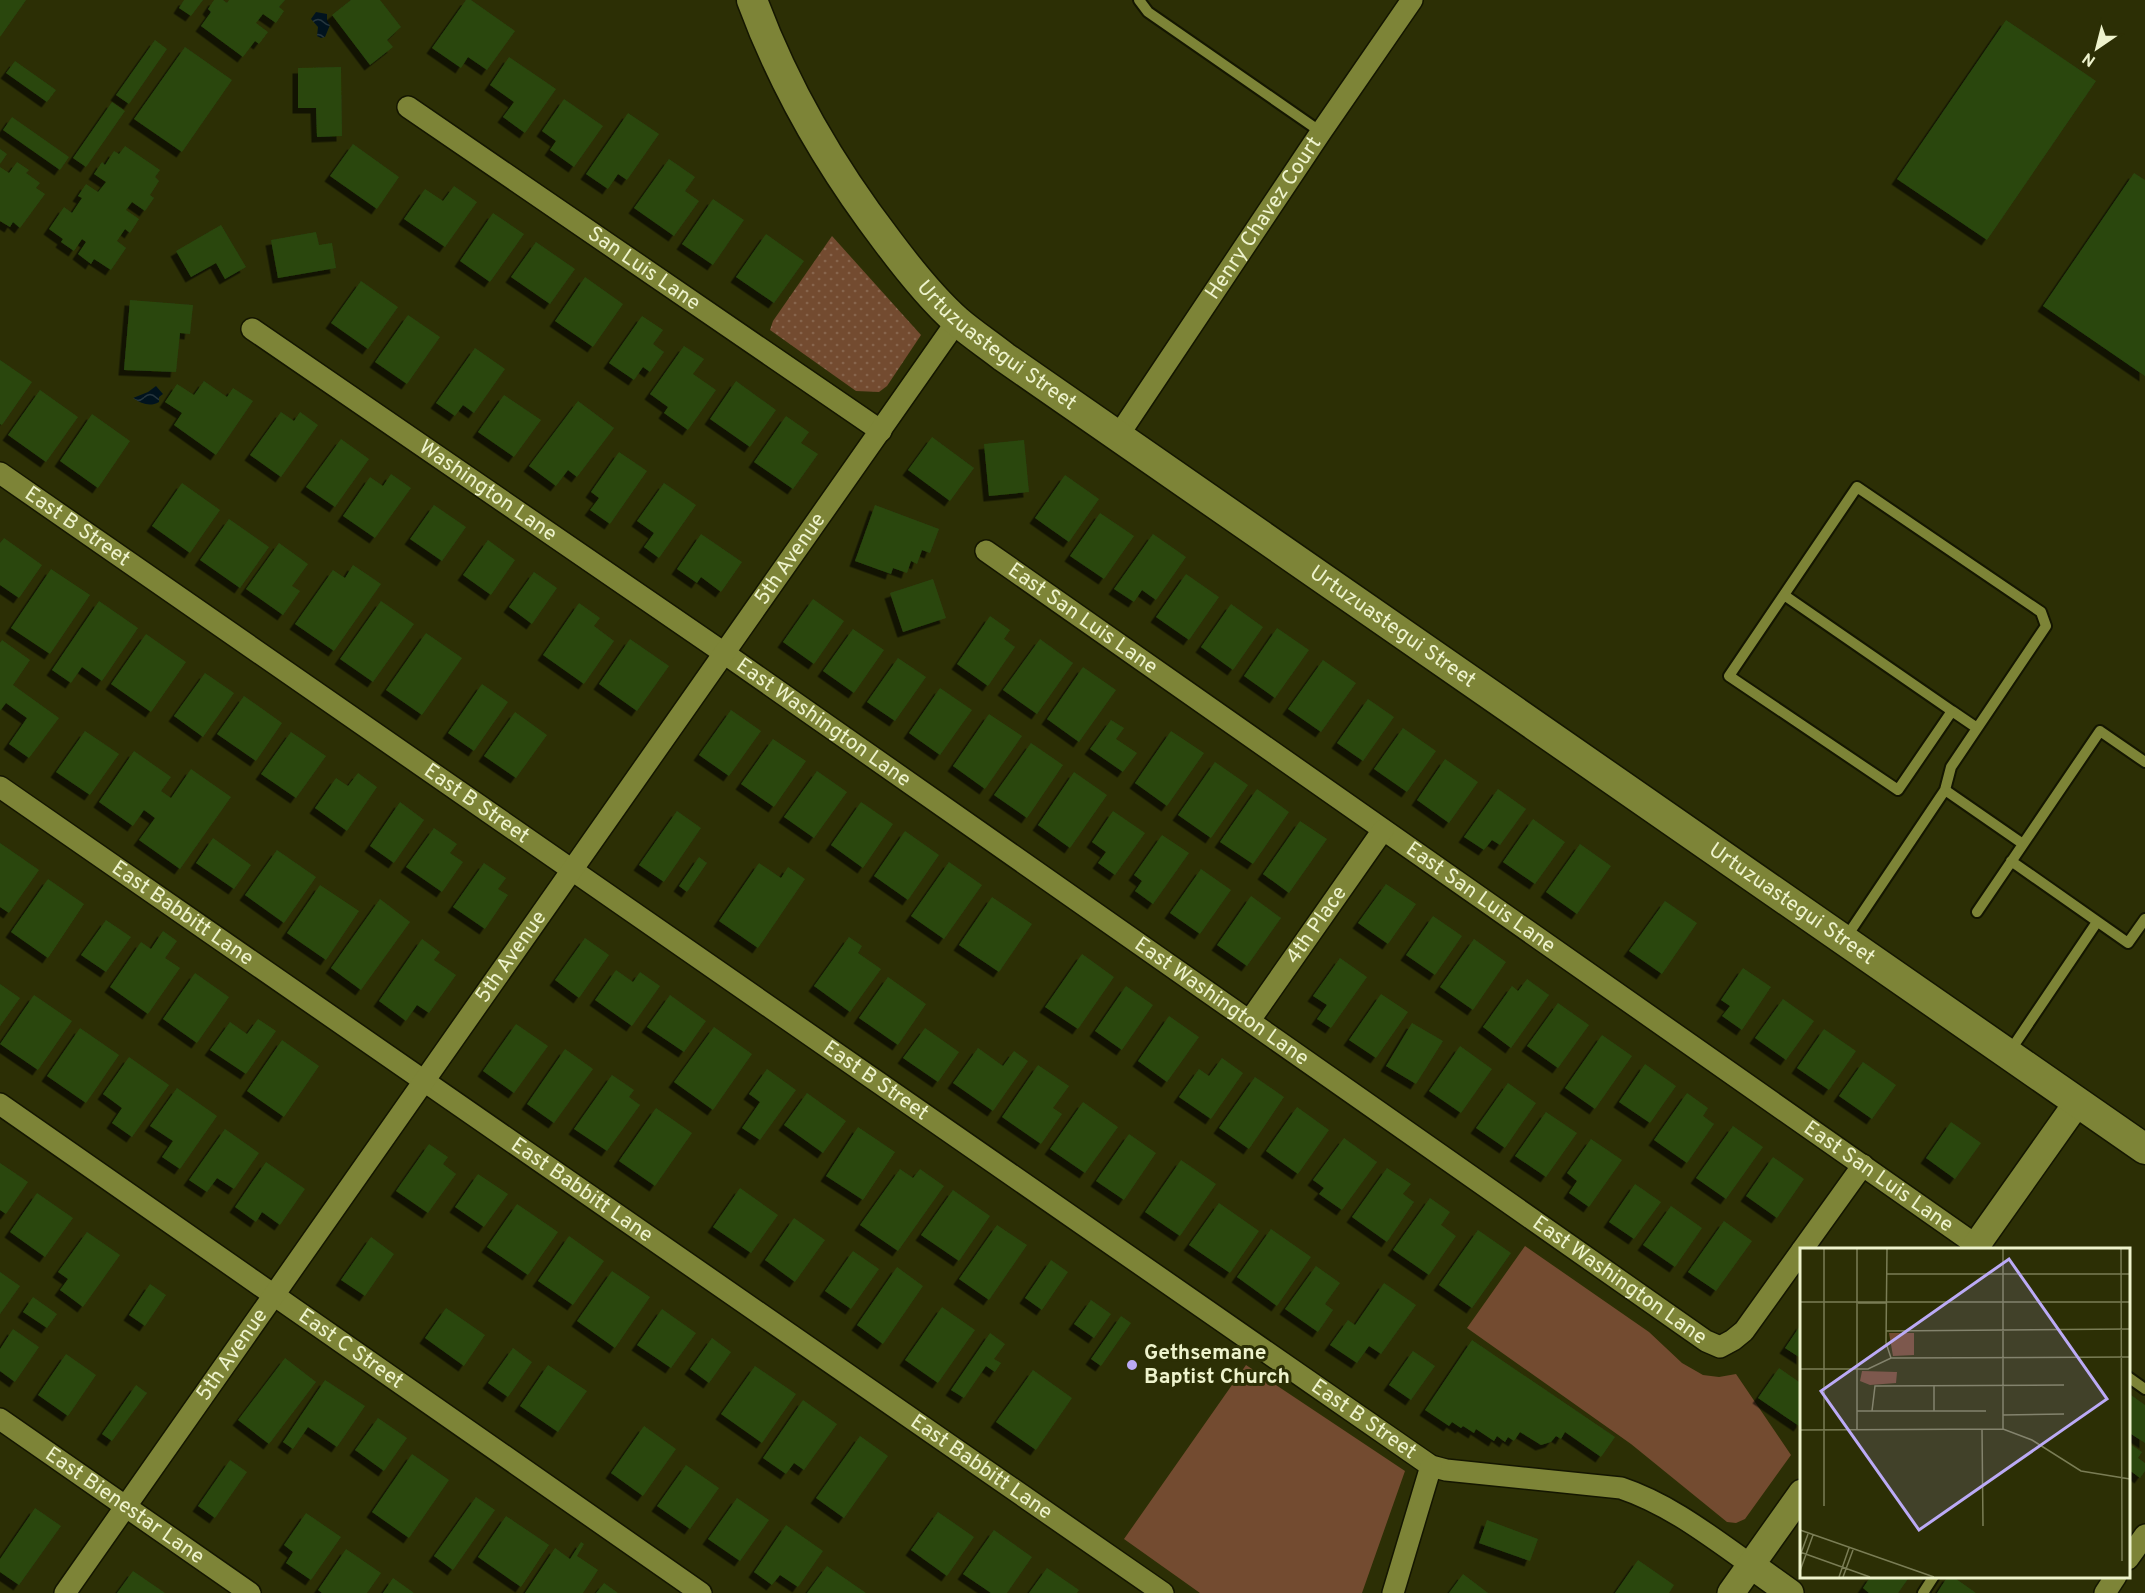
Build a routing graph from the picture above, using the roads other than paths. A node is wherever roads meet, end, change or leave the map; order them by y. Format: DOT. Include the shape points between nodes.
graph roads {
  1 [pos="752,0"];
  2 [pos="1139,0"];
  3 [pos="1412,0"];
  4 [pos="408,107"];
  5 [pos="1321,132"];
  6 [pos="957,321"];
  7 [pos="252,329"];
  8 [pos="881,431"];
  9 [pos="1118,436"];
  10 [pos="0,473"];
  11 [pos="986,551"];
  12 [pos="1784,595"];
  13 [pos="724,653"];
  14 [pos="1952,711"];
  15 [pos="1977,728"];
  16 [pos="2145,762"];
  17 [pos="0,787"];
  18 [pos="1945,790"];
  19 [pos="1383,830"];
  20 [pos="2023,844"];
  21 [pos="2012,861"];
  22 [pos="573,871"];
  23 [pos="1977,912"];
  24 [pos="2145,919"];
  25 [pos="2097,922"];
  26 [pos="1844,940"];
  27 [pos="1250,1020"];
  28 [pos="2008,1054"];
  29 [pos="423,1082"];
  30 [pos="2078,1102"];
  31 [pos="0,1104"];
  32 [pos="2145,1149"];
  33 [pos="1863,1165"];
  34 [pos="1975,1247"];
  35 [pos="1803,1248"];
  36 [pos="1800,1253"];
  37 [pos="273,1296"];
  38 [pos="2130,1378"];
  39 [pos="2145,1389"];
  40 [pos="0,1419"];
  41 [pos="1431,1466"];
  42 [pos="1800,1496"];
  43 [pos="127,1506"];
  44 [pos="2145,1535"];
  45 [pos="2130,1556"];
  46 [pos="1751,1565"];
  47 [pos="1933,1578"];
  48 [pos="2115,1578"];
  49 [pos="65,1593"];
  50 [pos="250,1593"];
  51 [pos="701,1593"];
  52 [pos="1163,1593"];
  53 [pos="1392,1593"];
  54 [pos="1731,1593"];
  55 [pos="1790,1593"];
  56 [pos="1923,1593"];
  57 [pos="2105,1593"];
  1 -- 6 [label="main road, Urtuzuastegui Street" via="790,87 846,185 913,275"];
  2 -- 5 [label="lane" via="1148,12"];
  3 -- 5 [label="street, Henry Chavez Court"];
  4 -- 8 [label="street, San Luis Lane"];
  5 -- 9 [label="street, Henry Chavez Court"];
  6 -- 8 [label="street, 5th Avenue"];
  6 -- 9 [label="main road, Urtuzuastegui Street"];
  7 -- 13 [label="street, Washington Lane"];
  8 -- 13 [label="street, 5th Avenue"];
  9 -- 26 [label="main road, Urtuzuastegui Street"];
  10 -- 22 [label="street, East B Street"];
  11 -- 19 [label="street, East San Luis Lane"];
  12 -- 14 [label="lane"];
  12 -- 14 [label="lane" via="1729,676 1898,790"];
  12 -- 15 [label="lane" via="1857,487 2042,612 2046,626"];
  13 -- 22 [label="street, 5th Avenue"];
  13 -- 27 [label="street, East Washington Lane"];
  14 -- 15 [label="lane"];
  15 -- 18 [label="lane" via="1952,767"];
  16 -- 20 [label="lane" via="2100,731"];
  17 -- 29 [label="street, East Babbitt Lane"];
  18 -- 20 [label="lane"];
  18 -- 26 [label="lane"];
  19 -- 27 [label="street, 4th Place"];
  19 -- 33 [label="street, East San Luis Lane"];
  20 -- 21 [label="lane"];
  21 -- 23 [label="lane"];
  21 -- 25 [label="lane"];
  22 -- 29 [label="street, 5th Avenue"];
  22 -- 41 [label="street, East B Street"];
  24 -- 25 [label="lane" via="2128,943"];
  25 -- 28 [label="lane"];
  26 -- 28 [label="main road, Urtuzuastegui Street"];
  27 -- 36 [label="street, East Washington Lane" via="1706,1341 1720,1347 1744,1330"];
  28 -- 30 [label="main road, Urtuzuastegui Street"];
  29 -- 37 [label="street, 5th Avenue"];
  29 -- 52 [label="street, East Babbitt Lane"];
  30 -- 32 [label="main road, Urtuzuastegui Street"];
  30 -- 34 [label="street"];
  31 -- 37 [label="street, East C Street"];
  33 -- 34 [label="street, East San Luis Lane"];
  33 -- 35 [label="street"];
  37 -- 43 [label="street, 5th Avenue"];
  37 -- 51 [label="street, East C Street"];
  38 -- 39 [label="lane"];
  40 -- 43 [label="street, East Bienestar Lane"];
  41 -- 46 [label="street, East B Street" via="1621,1488 1672,1511"];
  41 -- 53 [label="street"];
  42 -- 46 [label="street"];
  43 -- 49 [label="street, 5th Avenue"];
  43 -- 50 [label="street, East Bienestar Lane"];
  44 -- 45 [label="street"];
  46 -- 54 [label="street"];
  46 -- 55 [label="street, East B Street"];
  47 -- 56 [label="lane"];
  48 -- 57 [label="street"];
}
